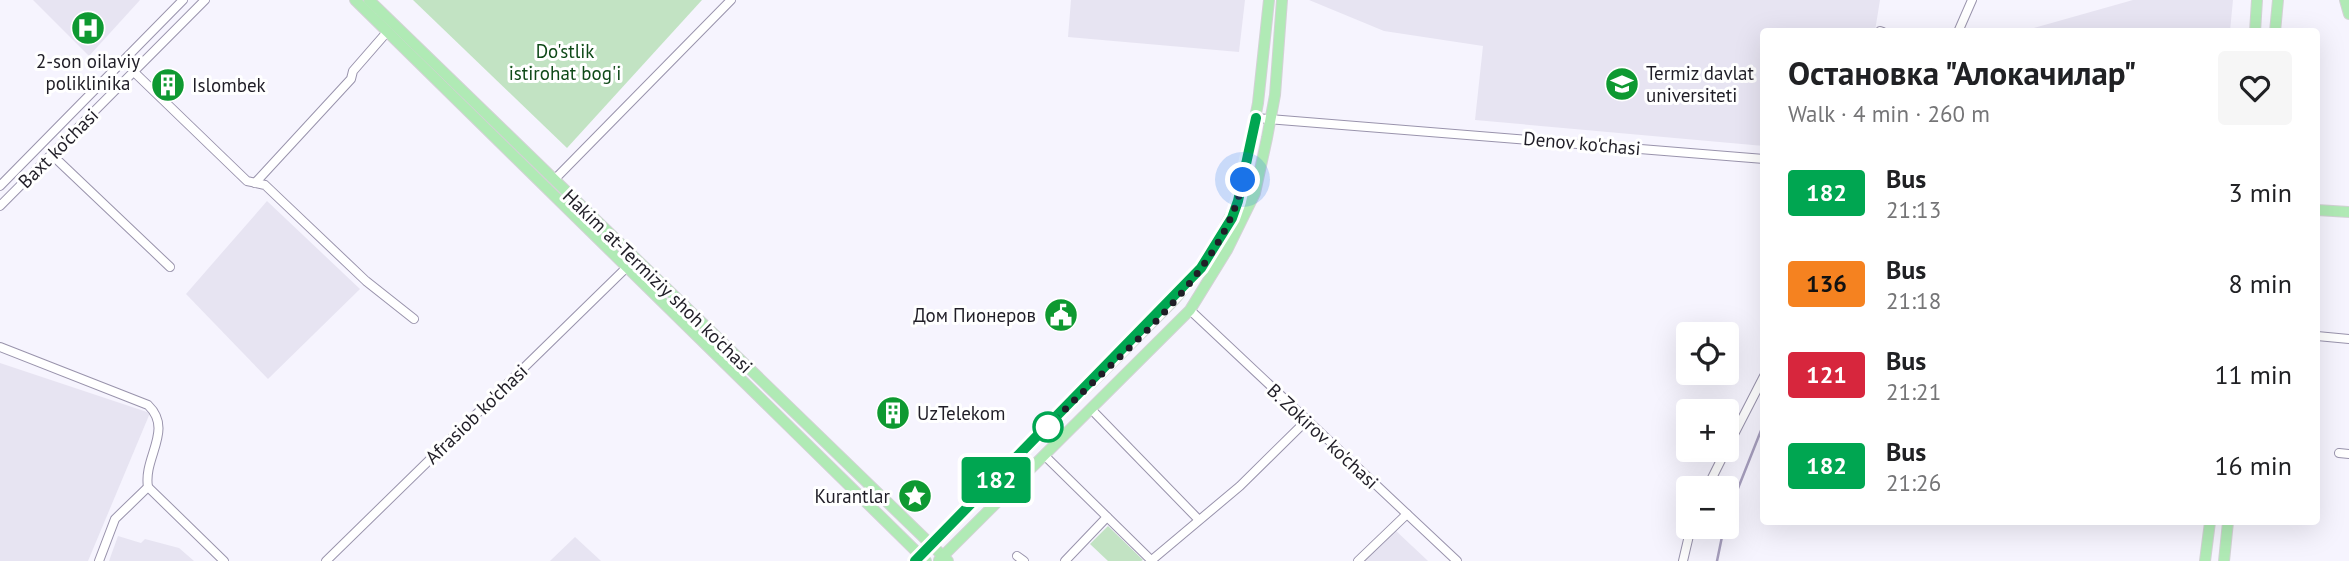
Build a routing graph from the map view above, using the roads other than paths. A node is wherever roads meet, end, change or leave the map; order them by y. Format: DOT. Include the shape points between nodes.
graph roads {
  1 [pos="183,0"];
  2 [pos="205,0"];
  3 [pos="355,0"];
  4 [pos="369,0"];
  5 [pos="731,0"];
  6 [pos="1269,0"];
  7 [pos="1283,0"];
  8 [pos="1972,0"];
  9 [pos="2257,0"];
  10 [pos="2278,0"];
  11 [pos="2345,0"];
  12 [pos="2349,14"];
  13 [pos="1960,28"];
  14 [pos="2255,28"];
  15 [pos="2275,28"];
  16 [pos="387,32"];
  17 [pos="134,72"];
  18 [pos="108,77"];
  19 [pos="119,87"];
  20 [pos="1256,118"];
  21 [pos="1272,118"];
  22 [pos="51,155"];
  23 [pos="1760,159"];
  24 [pos="554,180"];
  25 [pos="255,183"];
  26 [pos="0,186"];
  27 [pos="0,206"];
  28 [pos="2320,210"];
  29 [pos="2349,212"];
  30 [pos="170,267"];
  31 [pos="626,268"];
  32 [pos="1190,310"];
  33 [pos="414,319"];
  34 [pos="2320,336"];
  35 [pos="2349,339"];
  36 [pos="0,347"];
  37 [pos="1760,384"];
  38 [pos="1091,408"];
  39 [pos="1307,420"];
  40 [pos="1739,425"];
  41 [pos="2339,453"];
  42 [pos="2349,454"];
  43 [pos="1045,456"];
  44 [pos="148,487"];
  45 [pos="1406,514"];
  46 [pos="1107,517"];
  47 [pos="1198,520"];
  48 [pos="2210,525"];
  49 [pos="2228,525"];
  50 [pos="1688,539"];
  51 [pos="931,545"];
  52 [pos="920,559"];
  53 [pos="943,559"];
  54 [pos="1152,560"];
  55 [pos="99,561"];
  56 [pos="224,561"];
  57 [pos="326,561"];
  58 [pos="1065,561"];
  59 [pos="1358,561"];
  60 [pos="1457,561"];
  61 [pos="1683,561"];
  62 [pos="2205,561"];
  63 [pos="2224,561"];
  1 -- 18 [label="street, Baxt ko'chasi"];
  2 -- 17 [label="street, Baxt ko'chasi"];
  3 -- 16 [label="main road, Hakim at-Termiziy shoh ko'chasi"];
  4 -- 24 [label="main road, Hakim at-Termiziy shoh ko'chasi"];
  5 -- 24 [label="street"];
  6 -- 20 [label="main road"];
  7 -- 21 [label="main road"];
  8 -- 13 [label="street"];
  9 -- 14 [label="main road"];
  10 -- 15 [label="main road"];
  11 -- 12 [label="main road"];
  16 -- 25 [label="street" via="351,79"];
  16 -- 31 [label="main road, Hakim at-Termiziy shoh ko'chasi"];
  17 -- 19 [label="street, Baxt ko'chasi"];
  17 -- 25 [label="street" via="243,178"];
  18 -- 19 [label="street"];
  18 -- 26 [label="street, Baxt ko'chasi"];
  19 -- 22 [label="street, Baxt ko'chasi"];
  20 -- 21 [label="street, Denov ko'chasi"];
  20 -- 51 [label="main road" via="1232,218 1201,268"];
  21 -- 23 [label="street, Denov ko'chasi"];
  21 -- 32 [label="main road" via="1255,193"];
  22 -- 27 [label="street, Baxt ko'chasi"];
  22 -- 30 [label="street"];
  24 -- 51 [label="main road, Hakim at-Termiziy shoh ko'chasi"];
  25 -- 33 [label="street" via="265,185 366,281"];
  28 -- 29 [label="main road"];
  31 -- 52 [label="main road, Hakim at-Termiziy shoh ko'chasi" via="791,426"];
  31 -- 57 [label="street, Afrasiob ko'chasi"];
  32 -- 38 [label="main road"];
  32 -- 39 [label="street, B. Zokirov ko'chasi"];
  34 -- 35 [label="street"];
  36 -- 44 [label="street" via="148,405 157,414 160,428 146,476"];
  37 -- 40 [label="street"];
  38 -- 43 [label="main road"];
  38 -- 47 [label="street"];
  39 -- 45 [label="street, B. Zokirov ko'chasi"];
  39 -- 47 [label="street"];
  41 -- 42 [label="street"];
  43 -- 46 [label="street"];
  43 -- 53 [label="main road"];
  44 -- 55 [label="street" via="115,519"];
  44 -- 56 [label="street"];
  45 -- 59 [label="street"];
  45 -- 60 [label="street, B. Zokirov ko'chasi"];
  46 -- 54 [label="street"];
  46 -- 58 [label="street"];
  47 -- 54 [label="street"];
  48 -- 62 [label="main road"];
  49 -- 63 [label="main road"];
  50 -- 61 [label="street"];
  51 -- 52 [label="main road"];
  51 -- 53 [label="main road, Hakim at-Termiziy shoh ko'chasi"];
}
